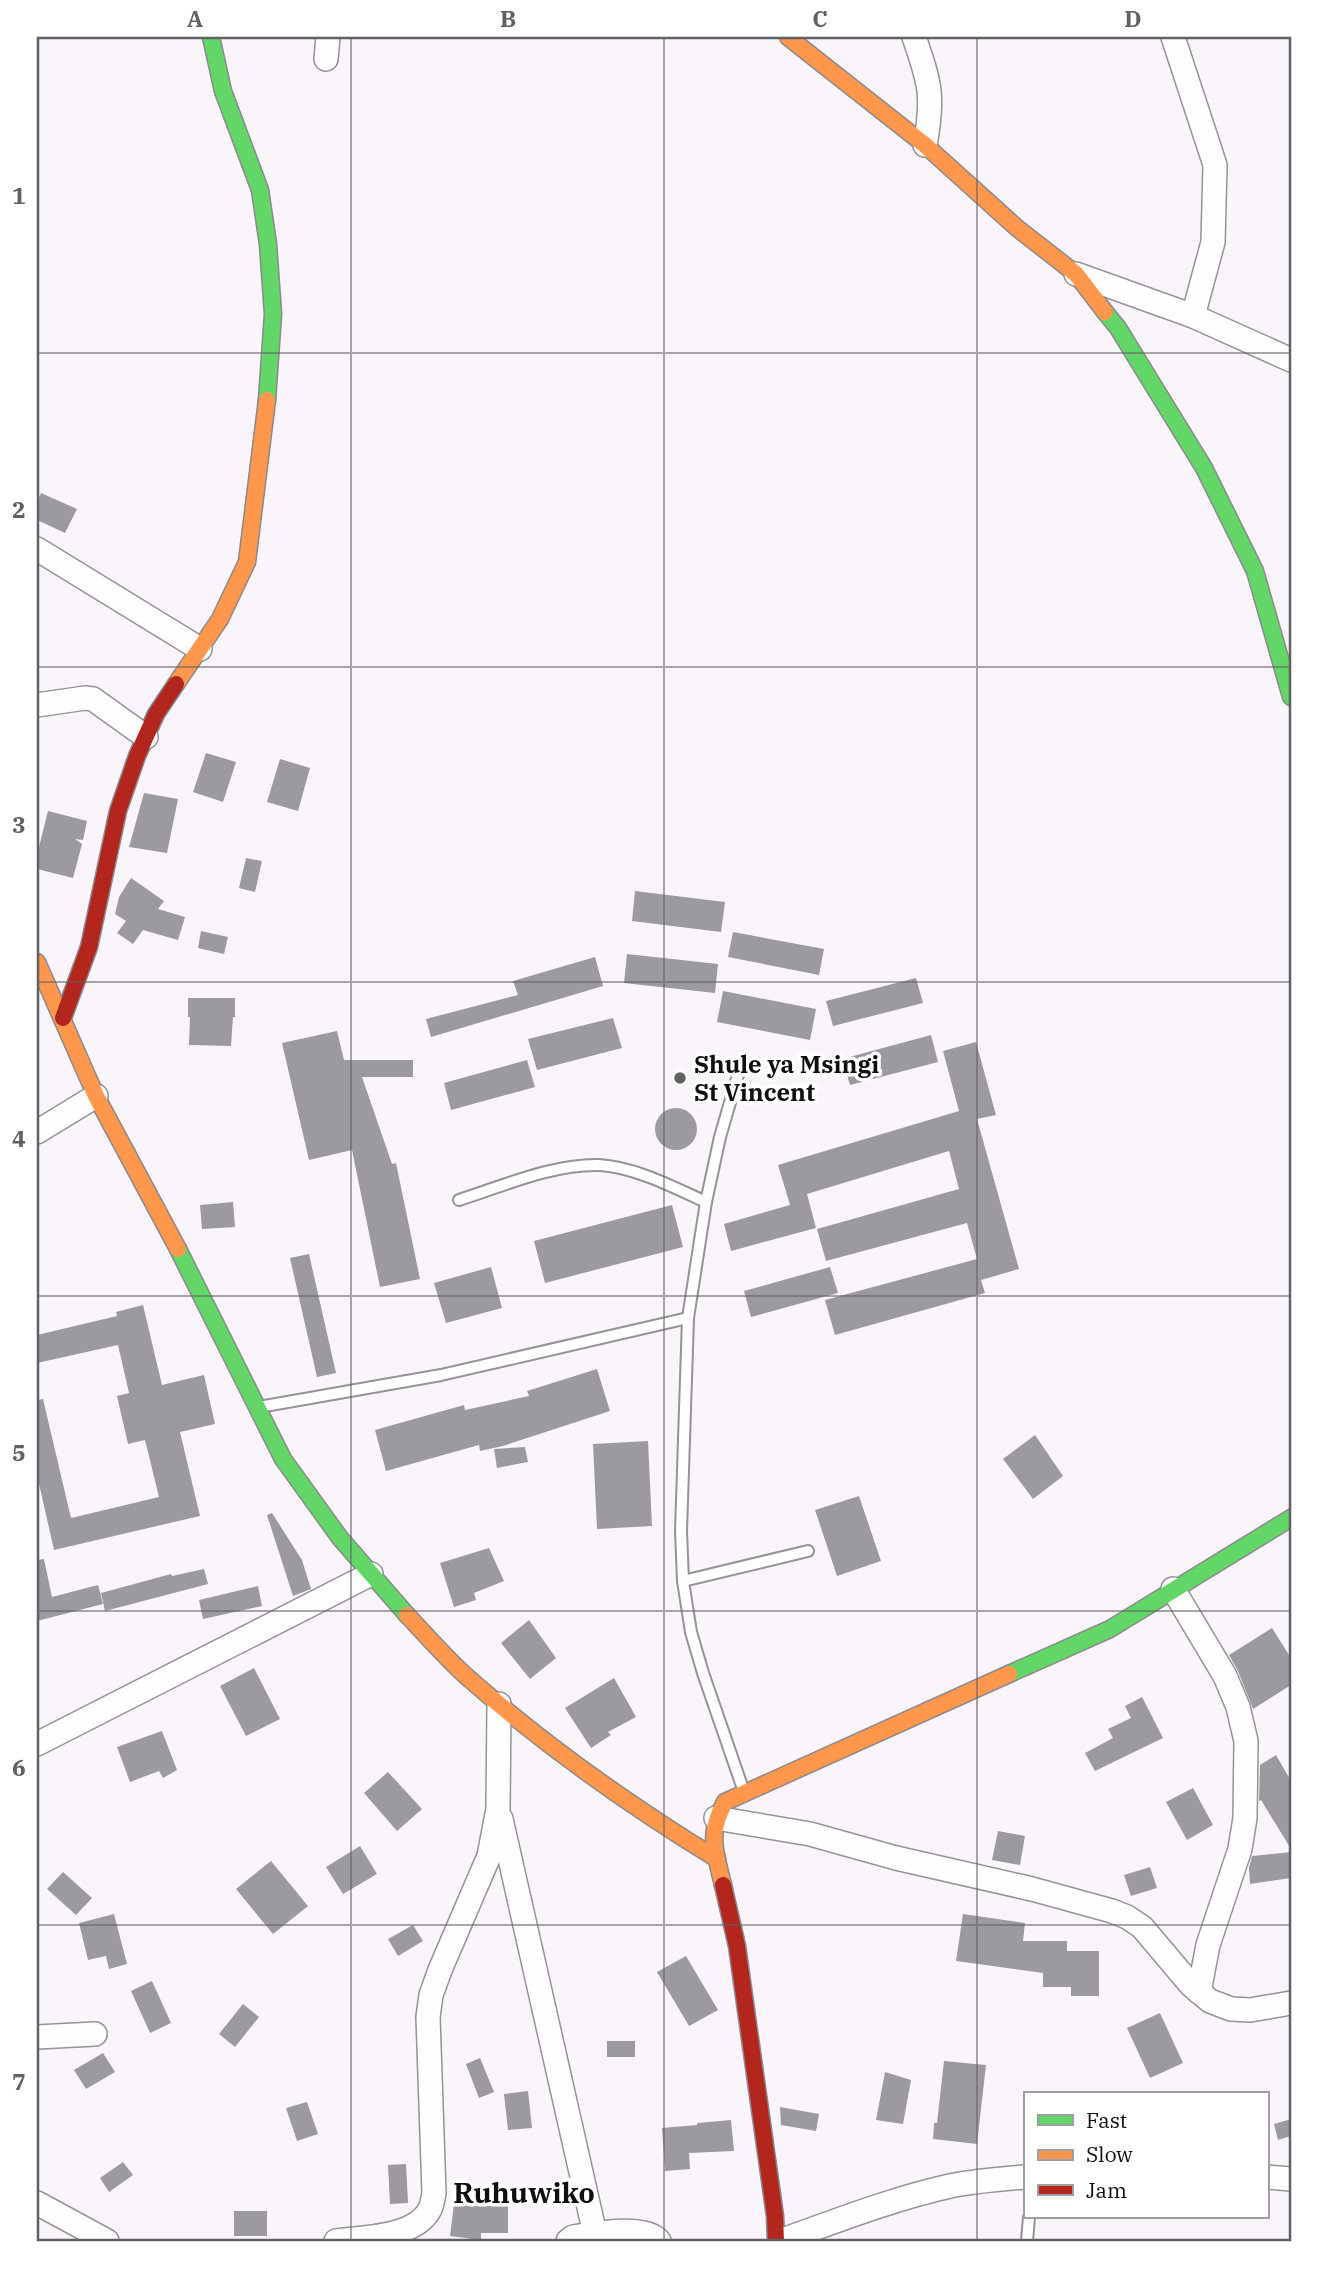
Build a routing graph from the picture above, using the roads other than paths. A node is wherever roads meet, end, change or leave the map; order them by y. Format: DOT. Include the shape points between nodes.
graph roads {
  1 [pos="211,37"];
  2 [pos="789,37"];
  3 [pos="914,37"];
  4 [pos="1173,37"];
  5 [pos="925,145"];
  6 [pos="1076,274"];
  7 [pos="1193,316"];
  8 [pos="1291,360"];
  9 [pos="37,549"];
  10 [pos="200,649"];
  11 [pos="1291,697"];
  12 [pos="37,705"];
  13 [pos="146,737"];
  14 [pos="37,962"];
  15 [pos="63,1018"];
  16 [pos="740,1068"];
  17 [pos="96,1096"];
  18 [pos="37,1132"];
  19 [pos="459,1200"];
  20 [pos="706,1202"];
  21 [pos="688,1318"];
  22 [pos="256,1408"];
  23 [pos="1291,1518"];
  24 [pos="808,1551"];
  25 [pos="371,1574"];
  26 [pos="683,1581"];
  27 [pos="1174,1589"];
  28 [pos="499,1704"];
  29 [pos="37,1744"];
  30 [pos="744,1793"];
  31 [pos="498,1809"];
  32 [pos="716,1818"];
  33 [pos="717,1859"];
  34 [pos="1199,1992"];
  35 [pos="1291,2003"];
  36 [pos="95,2034"];
  37 [pos="37,2037"];
  38 [pos="1024,2177"];
  39 [pos="1268,2177"];
  40 [pos="1291,2179"];
  41 [pos="37,2203"];
  42 [pos="1029,2218"];
  43 [pos="595,2234"];
  44 [pos="107,2241"];
  45 [pos="336,2241"];
  46 [pos="568,2241"];
  47 [pos="659,2241"];
  48 [pos="778,2241"];
  49 [pos="1027,2241"];
  1 -- 10 [label="street" via="223,91 260,190 273,314 271,377 247,562"];
  2 -- 5 [label="street"];
  3 -- 5 [label="street" via="930,87"];
  4 -- 7 [label="street" via="1215,165 1213,242"];
  5 -- 6 [label="street"];
  6 -- 7 [label="street"];
  6 -- 11 [label="street" via="1118,328 1204,468 1255,571"];
  7 -- 8 [label="street"];
  9 -- 10 [label="street"];
  10 -- 13 [label="street" via="156,714"];
  12 -- 13 [label="street" via="93,699"];
  13 -- 15 [label="street" via="118,811 89,947"];
  14 -- 15 [label="street"];
  15 -- 17 [label="street"];
  16 -- 20 [label="lane"];
  17 -- 18 [label="street"];
  17 -- 22 [label="street"];
  19 -- 20 [label="lane" via="541,1174 601,1165"];
  20 -- 21 [label="lane"];
  21 -- 22 [label="lane" via="442,1375"];
  21 -- 26 [label="lane"];
  22 -- 25 [label="street" via="283,1459"];
  23 -- 27 [label="street"];
  24 -- 26 [label="lane"];
  25 -- 28 [label="street" via="465,1675"];
  25 -- 29 [label="street"];
  26 -- 30 [label="lane" via="691,1632"];
  27 -- 30 [label="street" via="1069,1650"];
  27 -- 34 [label="street" via="1225,1676 1246,1741 1246,1807 1240,1849 1208,1945"];
  28 -- 31 [label="street"];
  28 -- 33 [label="street" via="568,1760"];
  30 -- 32 [label="street" via="725,1802"];
  31 -- 43 [label="street"];
  31 -- 45 [label="street" via="489,1856 431,1995 427,2039 431,2208 408,2228"];
  32 -- 33 [label="street" via="712,1838"];
  32 -- 34 [label="street" via="810,1834 1112,1911 1142,1927"];
  33 -- 48 [label="street" via="737,1946"];
  34 -- 35 [label="street" via="1231,2009"];
  36 -- 37 [label="street"];
  38 -- 48 [label="street" via="920,2194"];
  39 -- 40 [label="street"];
  41 -- 44 [label="street"];
  42 -- 49 [label="lane"];
  43 -- 46 [label="street"];
  43 -- 47 [label="street" via="646,2233"];
}
